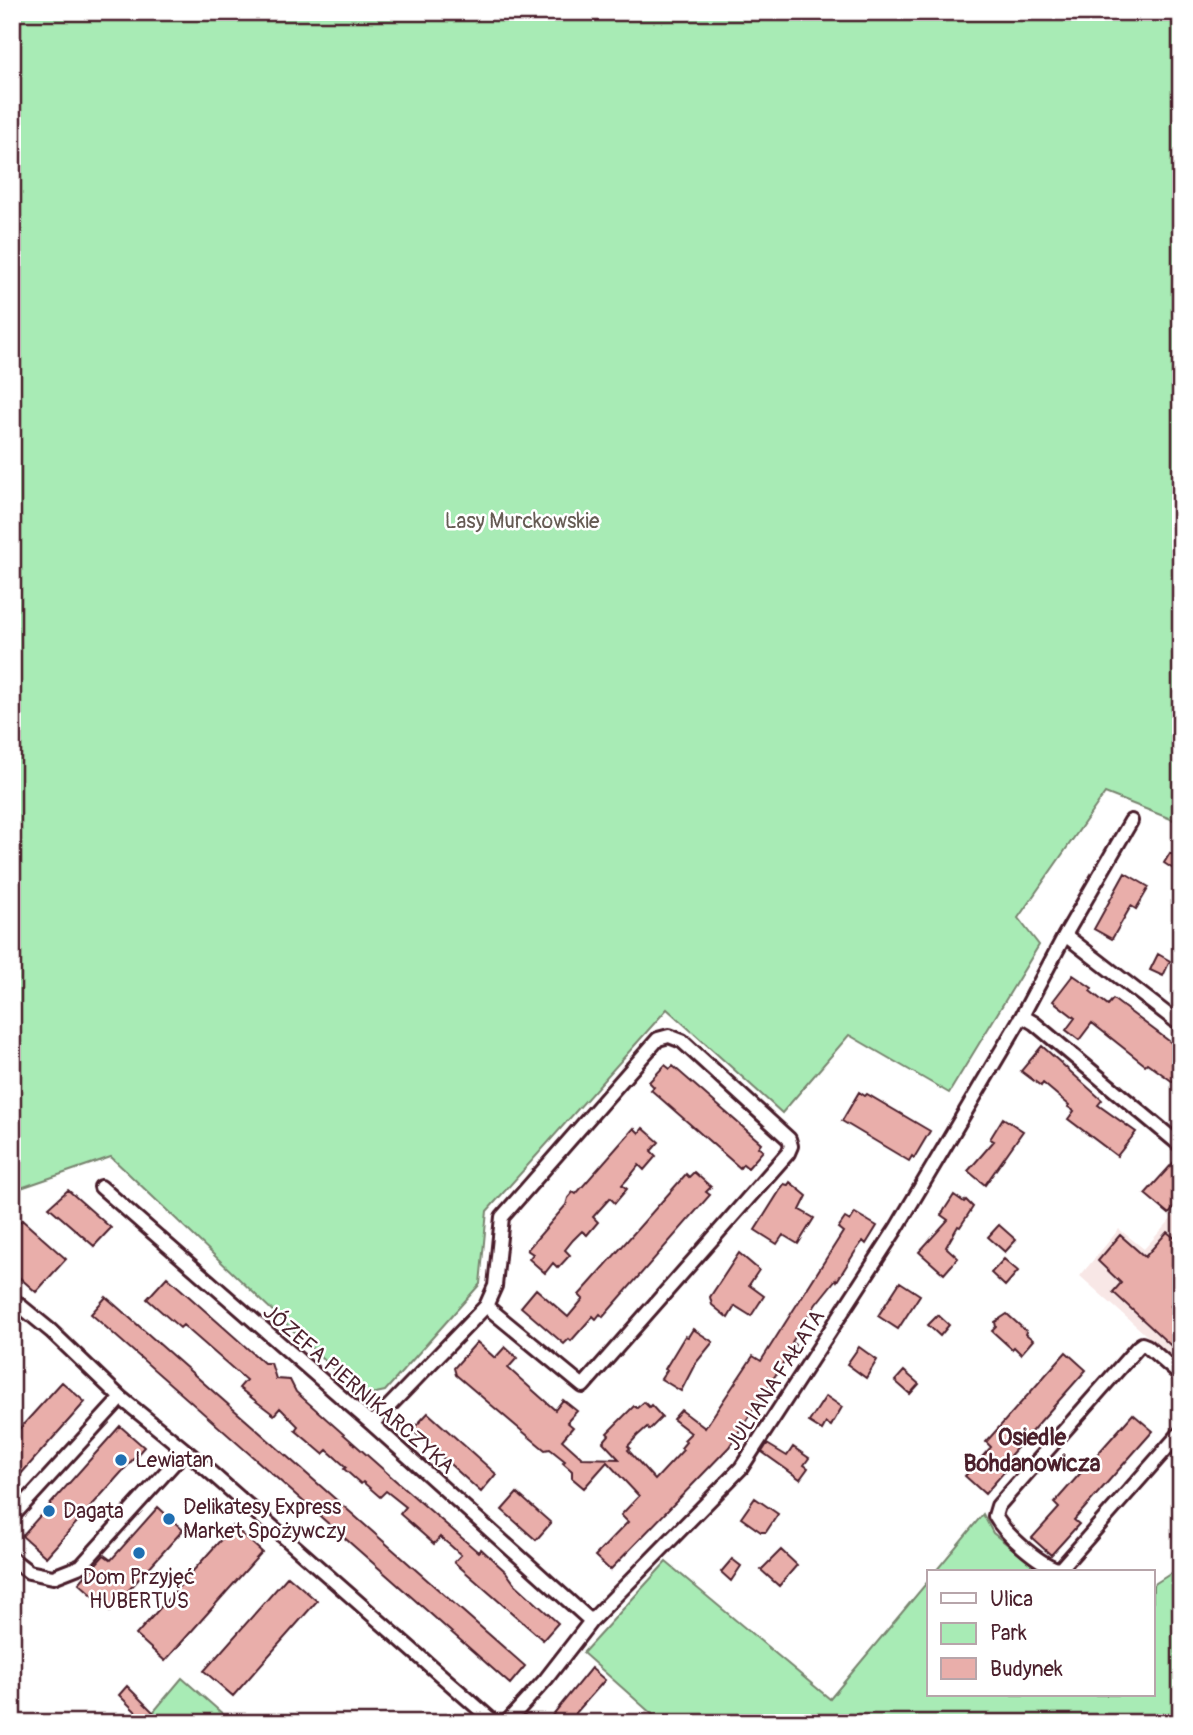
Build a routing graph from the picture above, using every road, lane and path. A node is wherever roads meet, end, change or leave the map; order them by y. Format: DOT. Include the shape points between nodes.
graph roads {
  1 [pos="1131,821"];
  2 [pos="1065,935"];
  3 [pos="1022,1016"];
  4 [pos="1181,1025"];
  5 [pos="1180,1145"];
  6 [pos="101,1187"];
  7 [pos="12,1299"];
  8 [pos="486,1306"];
  9 [pos="1181,1377"];
  10 [pos="121,1398"];
  11 [pos="372,1424"];
  12 [pos="1179,1438"];
  13 [pos="185,1451"];
  14 [pos="12,1517"];
  15 [pos="12,1559"];
  16 [pos="591,1620"];
  17 [pos="495,1723"];
  18 [pos="506,1723"];
  1 -- 2 [label="street, JULIANA FAŁATA"];
  2 -- 3 [label="street, JULIANA FAŁATA"];
  2 -- 4 [label="street"];
  3 -- 5 [label="street"];
  3 -- 16 [label="street, JULIANA FAŁATA" via="896,1229 741,1468"];
  6 -- 11 [label="street, JÓZEFA PIERNIKARCZYKA"];
  7 -- 10 [label="street"];
  8 -- 8 [label="street" via="495,1286 502,1217 659,1039 669,1036 682,1041 789,1139 788,1153 583,1386"];
  8 -- 11 [label="street"];
  9 -- 12 [label="street" via="1147,1346 1138,1347 999,1506 995,1517 1046,1566 1057,1569"];
  10 -- 13 [label="street"];
  10 -- 14 [label="street"];
  11 -- 16 [label="street, JÓZEFA PIERNIKARCZYKA"];
  13 -- 15 [label="street" via="81,1566 53,1577 29,1572"];
  13 -- 17 [label="street"];
  16 -- 18 [label="street, JULIANA FAŁATA"];
}
